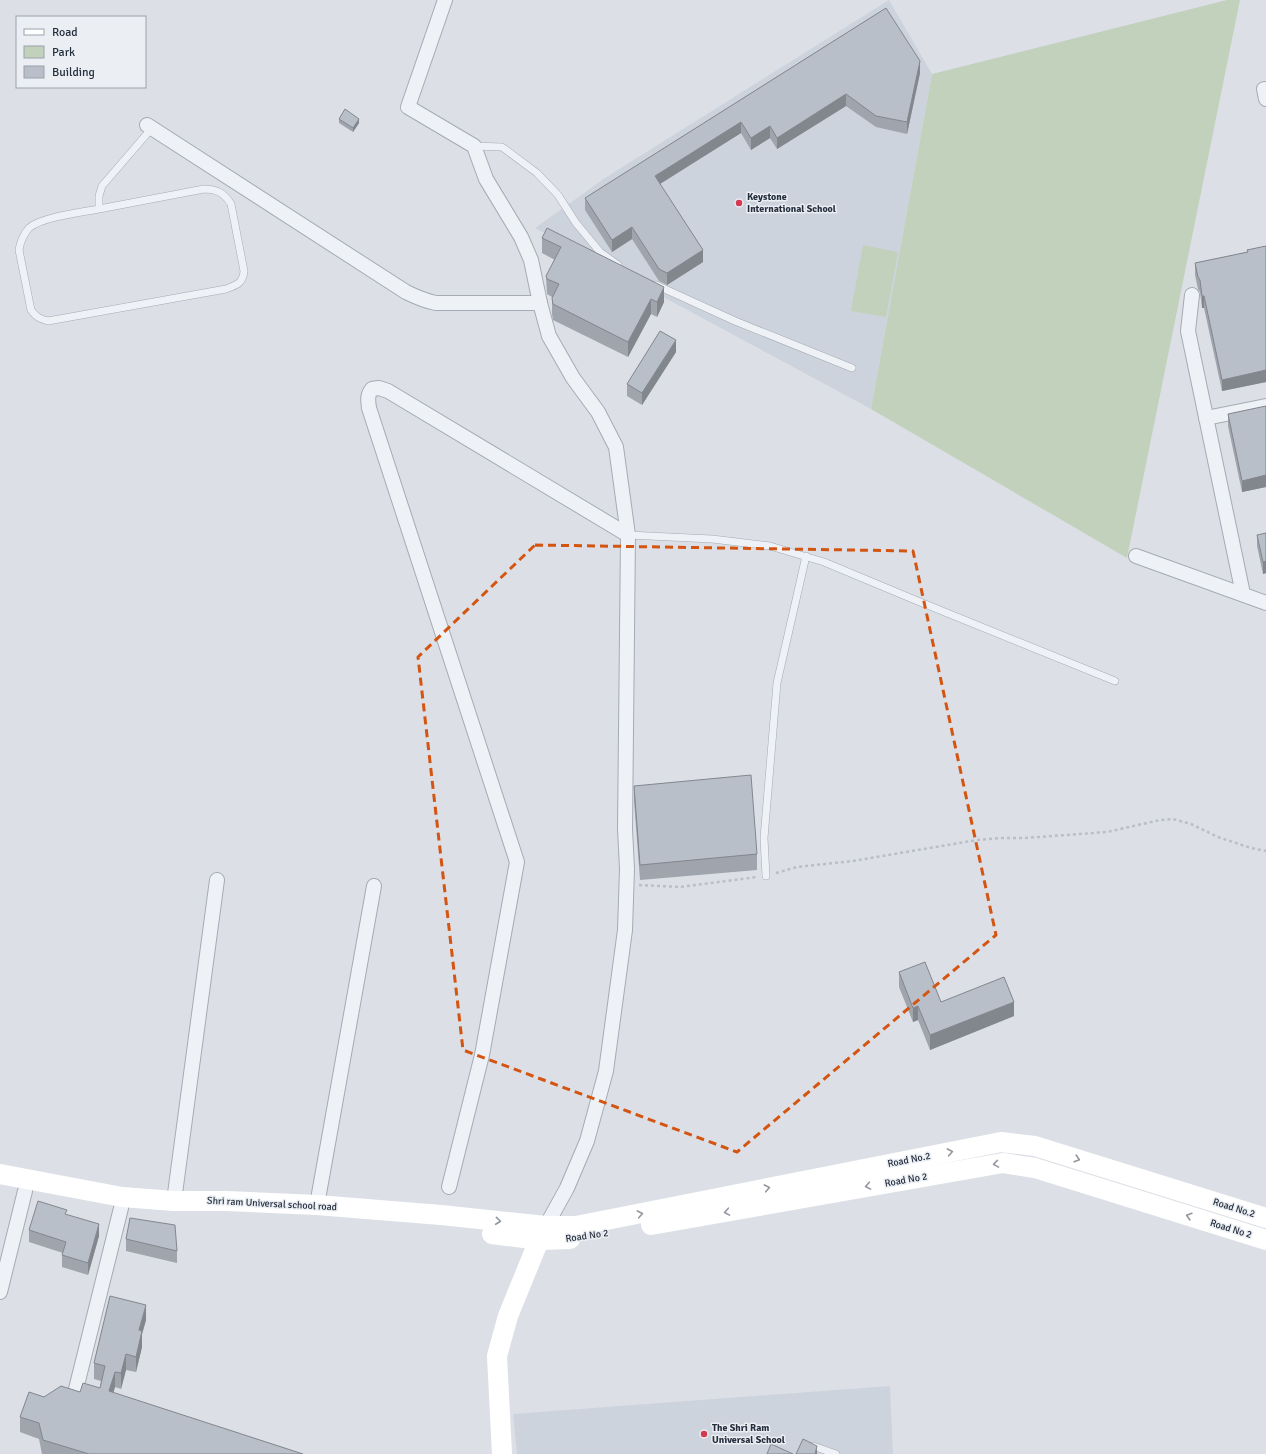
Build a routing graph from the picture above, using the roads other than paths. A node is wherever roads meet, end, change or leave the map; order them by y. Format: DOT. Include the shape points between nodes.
graph roads {
  1 [pos="445,0"];
  2 [pos="150,126"];
  3 [pos="474,146"];
  4 [pos="99,209"];
  5 [pos="623,269"];
  6 [pos="649,282"];
  7 [pos="1192,295"];
  8 [pos="540,303"];
  9 [pos="852,368"];
  10 [pos="1266,406"];
  11 [pos="1206,418"];
  12 [pos="628,535"];
  13 [pos="806,556"];
  14 [pos="1136,556"];
  15 [pos="1243,594"];
  16 [pos="1266,603"];
  17 [pos="1115,681"];
  18 [pos="766,876"];
  19 [pos="217,880"];
  20 [pos="374,886"];
  21 [pos="0,1174"];
  22 [pos="0,1186"];
  23 [pos="449,1187"];
  24 [pos="25,1191"];
  25 [pos="174,1201"];
  26 [pos="317,1205"];
  27 [pos="121,1208"];
  28 [pos="1266,1218"];
  29 [pos="542,1233"];
  30 [pos="1266,1240"];
  31 [pos="0,1292"];
  32 [pos="76,1389"];
  33 [pos="813,1446"];
  34 [pos="502,1454"];
  35 [pos="836,1454"];
  1 -- 3 [label="street" via="408,107"];
  2 -- 4 [label="lane" via="102,186"];
  2 -- 8 [label="street" via="417,297 436,303"];
  3 -- 5 [label="lane" via="502,147 537,173 558,195 576,223 600,252"];
  3 -- 8 [label="street" via="486,179 526,248"];
  4 -- 4 [label="lane" via="45,220 30,228 23,238 19,250 31,310 40,319 48,321 226,289 240,283 244,278 231,204 220,192 204,189"];
  6 -- 9 [label="lane" via="735,321"];
  7 -- 11 [label="street" via="1188,331"];
  8 -- 12 [label="street" via="549,336 573,378 598,412 616,446"];
  10 -- 11 [label="street"];
  11 -- 15 [label="street"];
  12 -- 13 [label="lane" via="712,539 770,546"];
  12 -- 23 [label="street" via="388,391 379,388 372,389 369,393 369,408 517,862 482,1055"];
  12 -- 29 [label="street" via="625,930 606,1071 587,1141 567,1188"];
  13 -- 17 [label="lane"];
  13 -- 18 [label="lane" via="777,683 764,838"];
  14 -- 15 [label="street"];
  15 -- 16 [label="street"];
  19 -- 25 [label="street"];
  20 -- 26 [label="street"];
  21 -- 25 [label="street, Shri ram Universal school road" via="122,1197"];
  22 -- 24 [label="street, Shri ram Universal school road"];
  24 -- 27 [label="street, Shri ram Universal school road"];
  24 -- 31 [label="street"];
  25 -- 26 [label="street, Shri ram Universal school road"];
  26 -- 29 [label="street, Shri ram Universal school road, one-way" via="441,1215"];
  27 -- 29 [label="street, Shri ram Universal school road" via="173,1213 332,1218"];
  27 -- 32 [label="street"];
  29 -- 28 [label="street, Road No.2, one-way" via="1001,1142 1036,1146"];
  30 -- 29 [label="street, Road No 2, one-way" via="1035,1168 1003,1163 578,1238"];
  29 -- 34 [label="street" via="508,1316 497,1356"];
  33 -- 35 [label="lane"];
}
